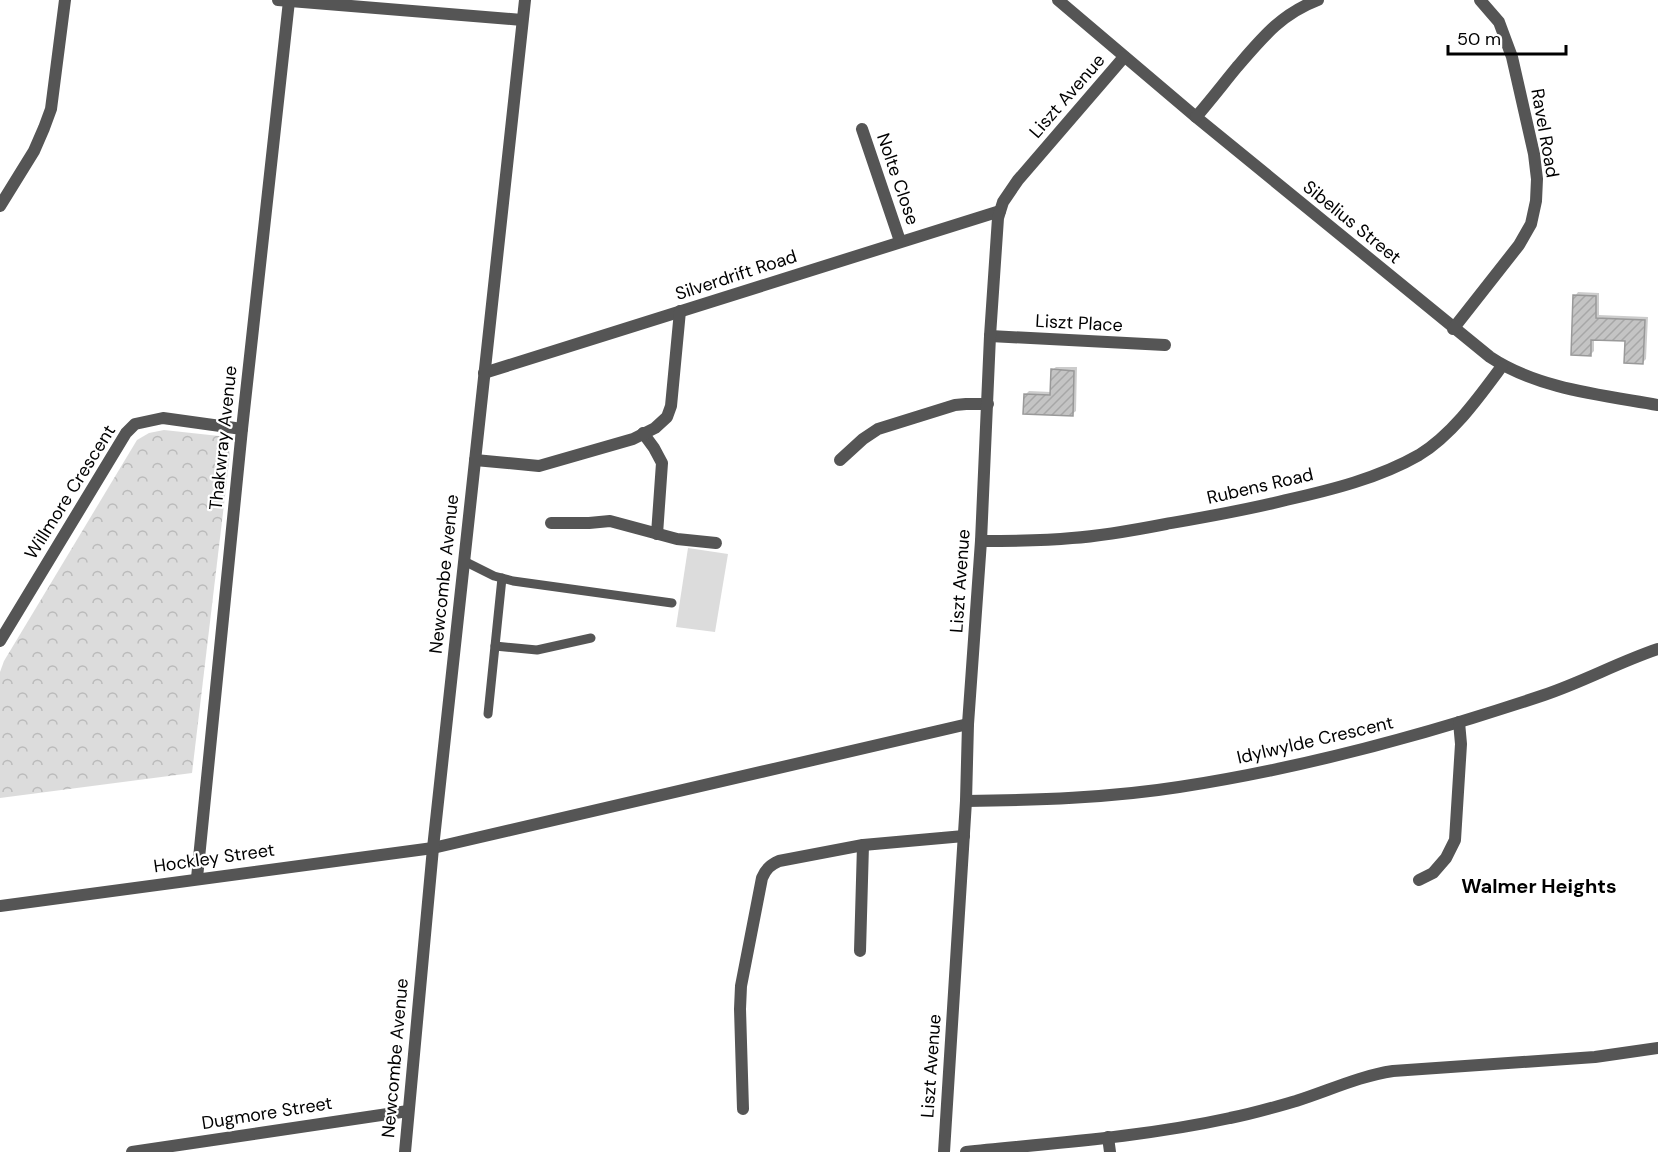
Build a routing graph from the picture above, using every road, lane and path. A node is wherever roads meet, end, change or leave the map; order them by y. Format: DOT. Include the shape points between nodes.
graph roads {
  1 [pos="65,0"];
  2 [pos="525,0"];
  3 [pos="1059,0"];
  4 [pos="1318,0"];
  5 [pos="1480,0"];
  6 [pos="284,1"];
  7 [pos="522,20"];
  8 [pos="1124,57"];
  9 [pos="1196,117"];
  10 [pos="861,129"];
  11 [pos="0,206"];
  12 [pos="1000,211"];
  13 [pos="900,241"];
  14 [pos="680,311"];
  15 [pos="1453,328"];
  16 [pos="990,336"];
  17 [pos="1165,345"];
  18 [pos="1503,366"];
  19 [pos="484,374"];
  20 [pos="988,404"];
  21 [pos="1658,405"];
  22 [pos="242,429"];
  23 [pos="643,434"];
  24 [pos="475,460"];
  25 [pos="840,460"];
  26 [pos="551,523"];
  27 [pos="657,534"];
  28 [pos="981,541"];
  29 [pos="716,543"];
  30 [pos="464,561"];
  31 [pos="502,578"];
  32 [pos="672,603"];
  33 [pos="591,638"];
  34 [pos="0,641"];
  35 [pos="495,646"];
  36 [pos="1658,649"];
  37 [pos="488,714"];
  38 [pos="1459,722"];
  39 [pos="968,724"];
  40 [pos="966,801"];
  41 [pos="964,836"];
  42 [pos="863,845"];
  43 [pos="433,848"];
  44 [pos="196,879"];
  45 [pos="1419,880"];
  46 [pos="0,906"];
  47 [pos="860,951"];
  48 [pos="1658,1048"];
  49 [pos="743,1109"];
  50 [pos="408,1110"];
  51 [pos="1108,1137"];
  52 [pos="132,1152"];
  53 [pos="405,1152"];
  54 [pos="944,1152"];
  55 [pos="966,1152"];
  56 [pos="1110,1152"];
  1 -- 11 [label="street" via="51,109 34,151"];
  2 -- 7 [label="street, Newcombe Avenue"];
  3 -- 8 [label="street, Sibelius Street"];
  4 -- 9 [label="street" via="1274,26"];
  5 -- 15 [label="street, Ravel Road" via="1499,22 1512,57 1538,180 1531,224 1519,245"];
  6 -- 7 [label="street"];
  6 -- 22 [label="street, Thakwray Avenue"];
  7 -- 19 [label="street, Newcombe Avenue"];
  8 -- 9 [label="street, Sibelius Street"];
  8 -- 12 [label="street, Liszt Avenue" via="1023,173"];
  9 -- 15 [label="street, Sibelius Street"];
  10 -- 13 [label="street, Nolte Close"];
  12 -- 13 [label="street, Silverdrift Road"];
  12 -- 16 [label="street, Liszt Avenue"];
  13 -- 14 [label="street, Silverdrift Road"];
  14 -- 19 [label="street, Silverdrift Road"];
  14 -- 23 [label="street" via="671,406 667,417"];
  15 -- 18 [label="street, Sibelius Street"];
  16 -- 17 [label="street, Liszt Place"];
  16 -- 20 [label="street, Liszt Avenue"];
  18 -- 21 [label="street, Sibelius Street" via="1555,385"];
  18 -- 28 [label="street, Rubens Road" via="1434,444 1369,477 1258,507 1114,533"];
  19 -- 24 [label="street, Newcombe Avenue"];
  20 -- 25 [label="street" via="955,405 878,429"];
  20 -- 28 [label="street, Liszt Avenue"];
  22 -- 34 [label="street, Willmore Crescent" via="163,418 135,424"];
  22 -- 44 [label="street, Thakwray Avenue"];
  23 -- 24 [label="street" via="539,466"];
  23 -- 27 [label="street" via="662,463"];
  24 -- 30 [label="street, Newcombe Avenue"];
  26 -- 27 [label="street" via="610,521"];
  27 -- 29 [label="street"];
  28 -- 39 [label="street, Liszt Avenue"];
  30 -- 31 [label="lane"];
  30 -- 43 [label="street, Newcombe Avenue"];
  31 -- 32 [label="lane"];
  31 -- 35 [label="lane"];
  33 -- 35 [label="lane" via="537,650"];
  35 -- 37 [label="lane"];
  36 -- 38 [label="street, Idylwylde Crescent" via="1546,694"];
  38 -- 40 [label="street, Idylwylde Crescent" via="1354,752 1178,788 1035,800"];
  38 -- 45 [label="street" via="1455,840 1433,873"];
  39 -- 40 [label="street, Liszt Avenue"];
  39 -- 43 [label="street, Hockley Street"];
  40 -- 41 [label="street, Liszt Avenue"];
  41 -- 42 [label="street"];
  41 -- 54 [label="street, Liszt Avenue"];
  42 -- 47 [label="street"];
  42 -- 49 [label="street" via="778,861 766,869 741,986"];
  43 -- 44 [label="street, Hockley Street"];
  43 -- 50 [label="street, Newcombe Avenue"];
  44 -- 46 [label="street, Hockley Street"];
  48 -- 51 [label="street" via="1595,1057 1374,1074 1231,1118"];
  50 -- 52 [label="street, Dugmore Street"];
  50 -- 53 [label="street, Newcombe Avenue"];
  51 -- 55 [label="street"];
  51 -- 56 [label="street"];
}
